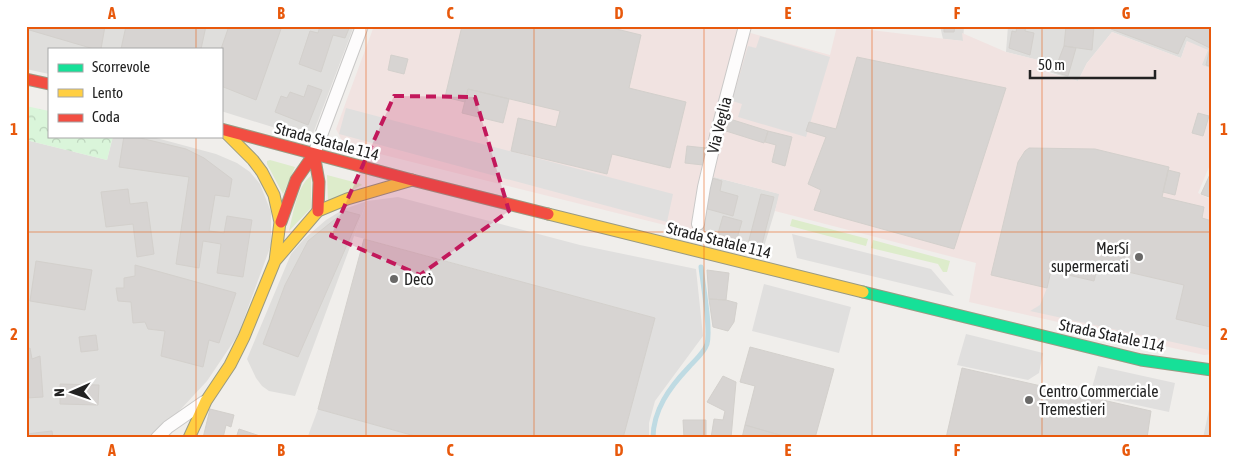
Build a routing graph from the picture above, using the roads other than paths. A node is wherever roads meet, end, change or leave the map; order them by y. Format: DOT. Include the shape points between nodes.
graph roads {
  1 [pos="362,26"];
  2 [pos="745,26"];
  3 [pos="26,79"];
  4 [pos="48,84"];
  5 [pos="222,130"];
  6 [pos="314,154"];
  7 [pos="412,180"];
  8 [pos="318,211"];
  9 [pos="280,222"];
  10 [pos="698,224"];
  11 [pos="275,261"];
  12 [pos="1212,370"];
  13 [pos="206,401"];
  14 [pos="157,438"];
  15 [pos="189,438"];
  1 -- 6 [label="street"];
  2 -- 10 [label="street, Via Veglia" via="712,150"];
  3 -- 4 [label="main road"];
  5 -- 6 [label="main road, Strada Statale 114"];
  5 -- 9 [label="main road" via="262,172 274,195"];
  6 -- 7 [label="main road, Strada Statale 114"];
  6 -- 8 [label="main road" via="321,189"];
  6 -- 9 [label="main road" via="296,180"];
  7 -- 8 [label="main road"];
  7 -- 12 [label="main road, Strada Statale 114" via="1141,360"];
  8 -- 11 [label="main road"];
  9 -- 11 [label="main road"];
  11 -- 13 [label="main road" via="244,337"];
  13 -- 14 [label="street"];
  13 -- 15 [label="main road"];
}
